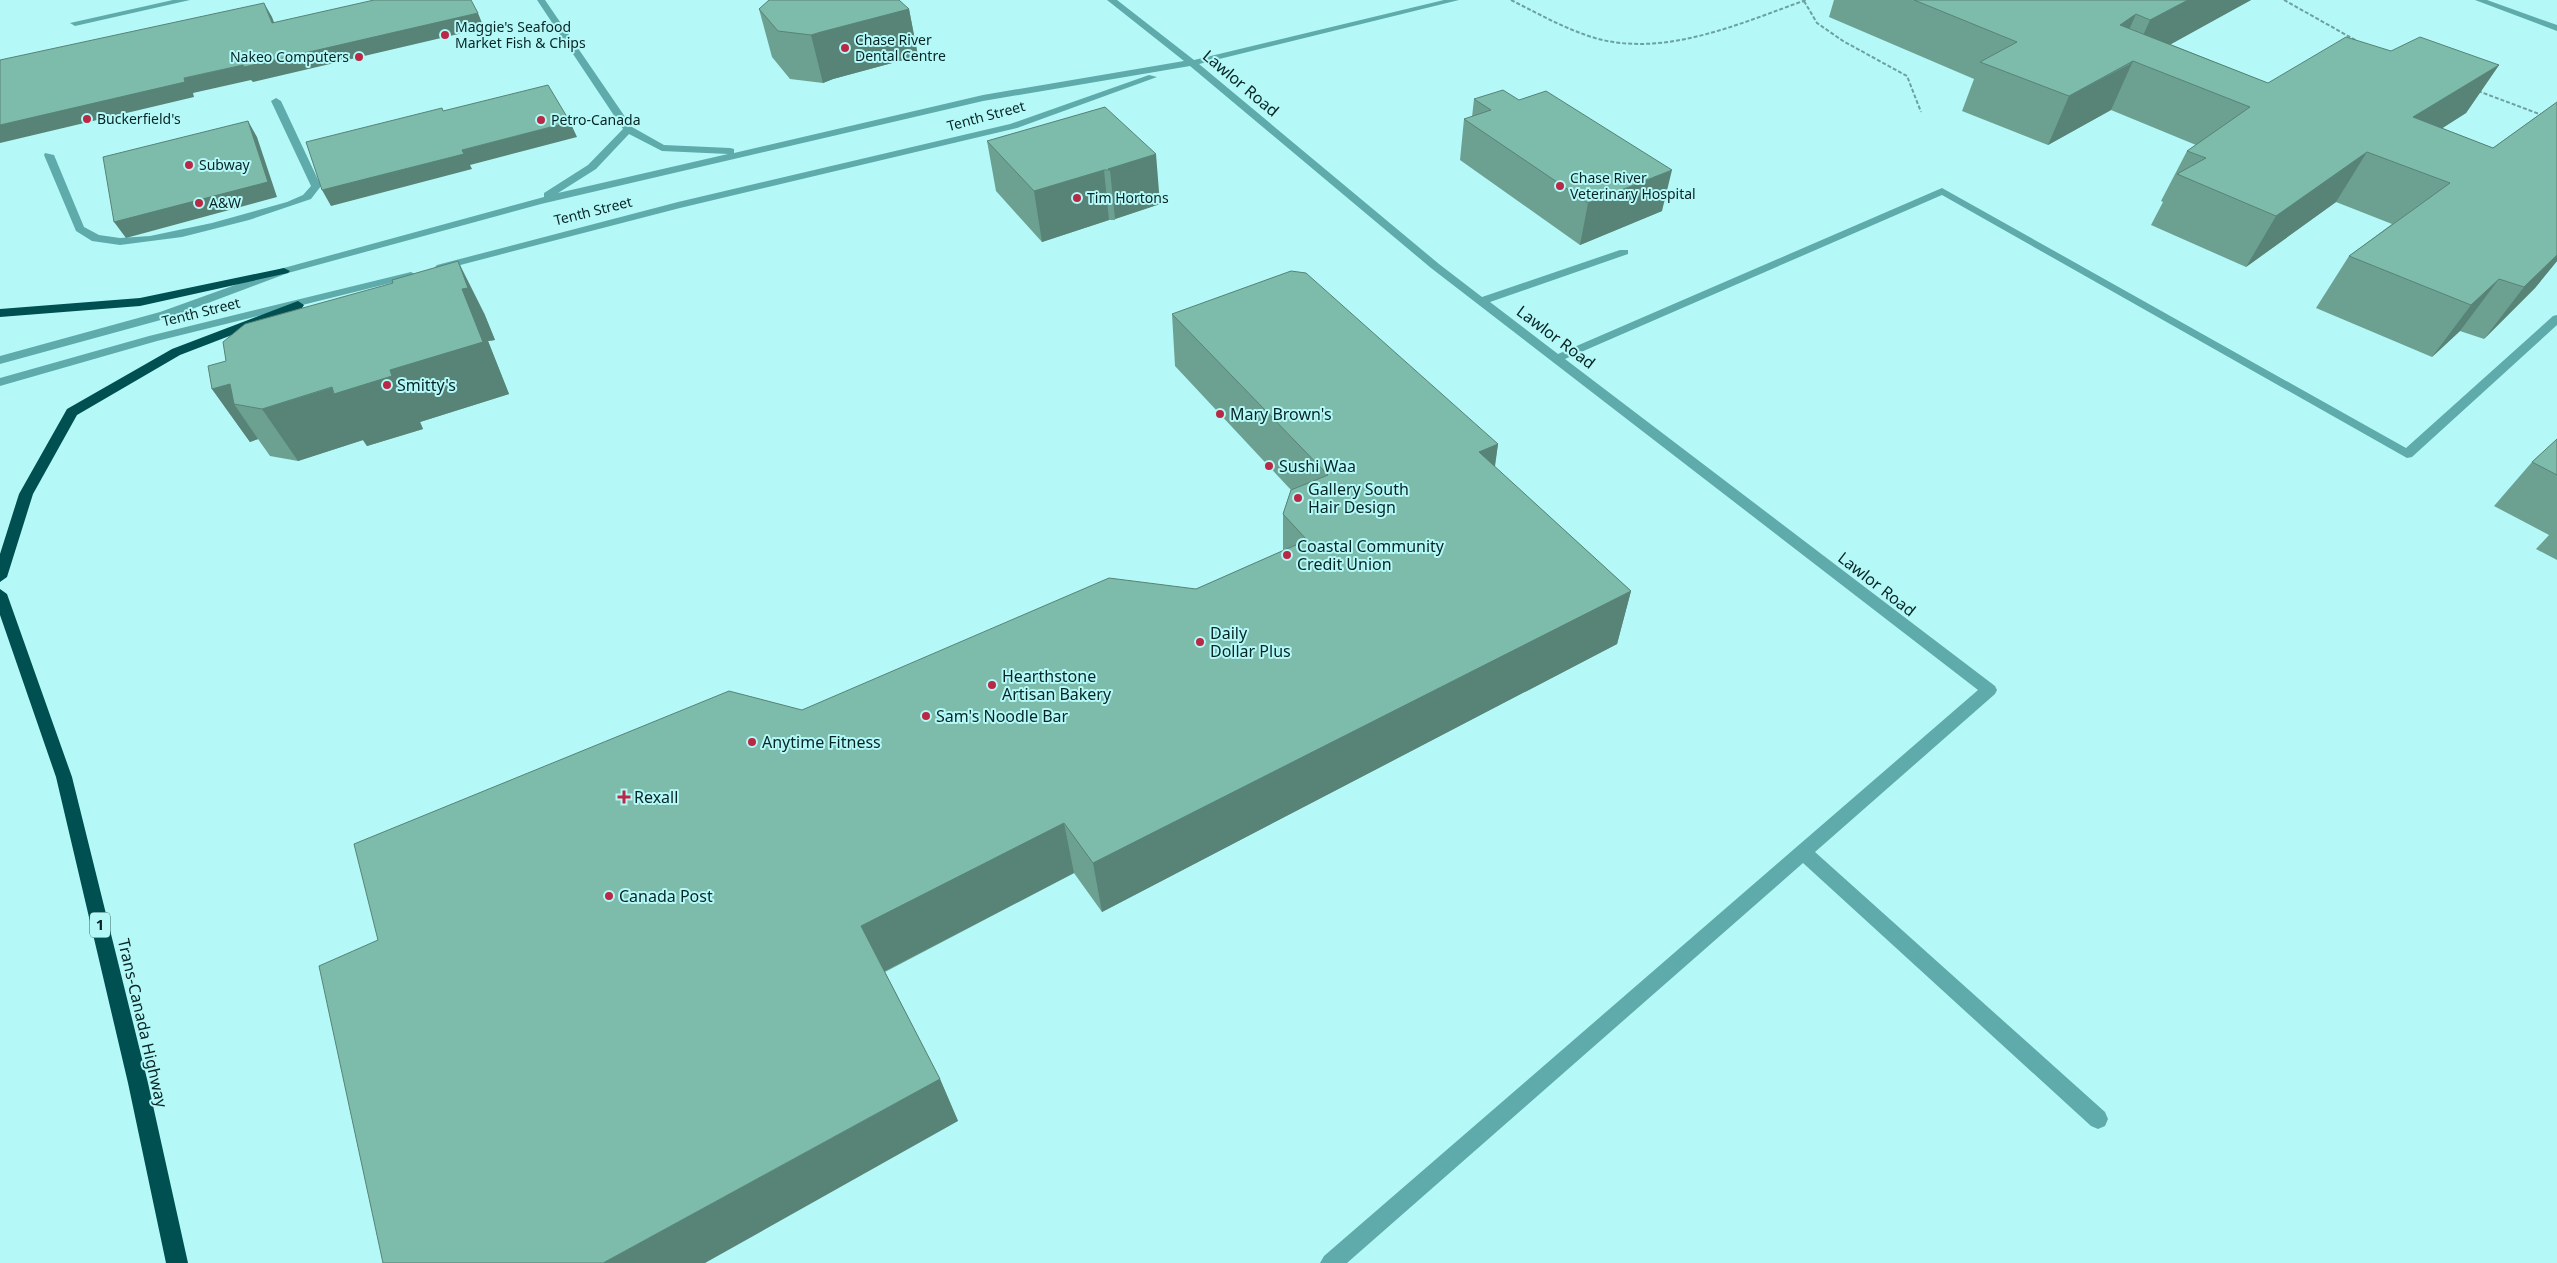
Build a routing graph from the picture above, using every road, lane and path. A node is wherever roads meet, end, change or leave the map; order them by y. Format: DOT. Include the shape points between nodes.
graph roads {
  1 [pos="186,0"];
  2 [pos="541,0"];
  3 [pos="1111,0"];
  4 [pos="1455,0"];
  5 [pos="1511,0"];
  6 [pos="1805,0"];
  7 [pos="2284,0"];
  8 [pos="2479,0"];
  9 [pos="74,23"];
  10 [pos="2557,28"];
  11 [pos="2360,43"];
  12 [pos="1192,63"];
  13 [pos="2475,90"];
  14 [pos="276,101"];
  15 [pos="1921,112"];
  16 [pos="2548,117"];
  17 [pos="628,129"];
  18 [pos="749,152"];
  19 [pos="49,155"];
  20 [pos="539,201"];
  21 [pos="1624,252"];
  22 [pos="284,271"];
  23 [pos="1481,301"];
  24 [pos="298,305"];
  25 [pos="0,313"];
  26 [pos="2557,319"];
  27 [pos="1558,358"];
  28 [pos="0,360"];
  29 [pos="0,382"];
  30 [pos="0,578"];
  31 [pos="0,594"];
  32 [pos="1802,852"];
  33 [pos="2098,1119"];
  34 [pos="176,1263"];
  35 [pos="1331,1263"];
  1 -- 9 [label="street"];
  2 -- 17 [label="street"];
  3 -- 12 [label="street, Lawlor Road"];
  4 -- 12 [label="street, Tenth Street"];
  5 -- 6 [label="path" via="1566,29 1613,42 1657,44 1707,36"];
  6 -- 15 [label="path" via="1817,23 1907,76"];
  7 -- 11 [label="path"];
  8 -- 10 [label="street"];
  12 -- 18 [label="street, Tenth Street" via="983,98"];
  12 -- 23 [label="street, Lawlor Road"];
  12 -- 24 [label="street, Tenth Street" via="1013,126 678,206"];
  13 -- 16 [label="path"];
  14 -- 19 [label="street" via="316,186 307,197 291,204 178,236 125,242 96,239 80,229"];
  17 -- 18 [label="street" via="662,148"];
  17 -- 20 [label="street" via="592,167"];
  18 -- 20 [label="street, Tenth Street"];
  20 -- 22 [label="street, Tenth Street"];
  21 -- 23 [label="street"];
  22 -- 25 [label="highway" via="140,302"];
  22 -- 28 [label="street, Tenth Street" via="164,314"];
  23 -- 27 [label="street, Lawlor Road"];
  24 -- 29 [label="street, Tenth Street" via="198,327"];
  24 -- 30 [label="highway" via="176,352 72,412 26,494"];
  26 -- 27 [label="street" via="2407,454 1942,191"];
  27 -- 32 [label="street, Lawlor Road" via="1989,690"];
  31 -- 34 [label="highway, Trans-Canada Highway / 1" via="64,777 138,1083"];
  32 -- 33 [label="street"];
  32 -- 35 [label="street"];
}
